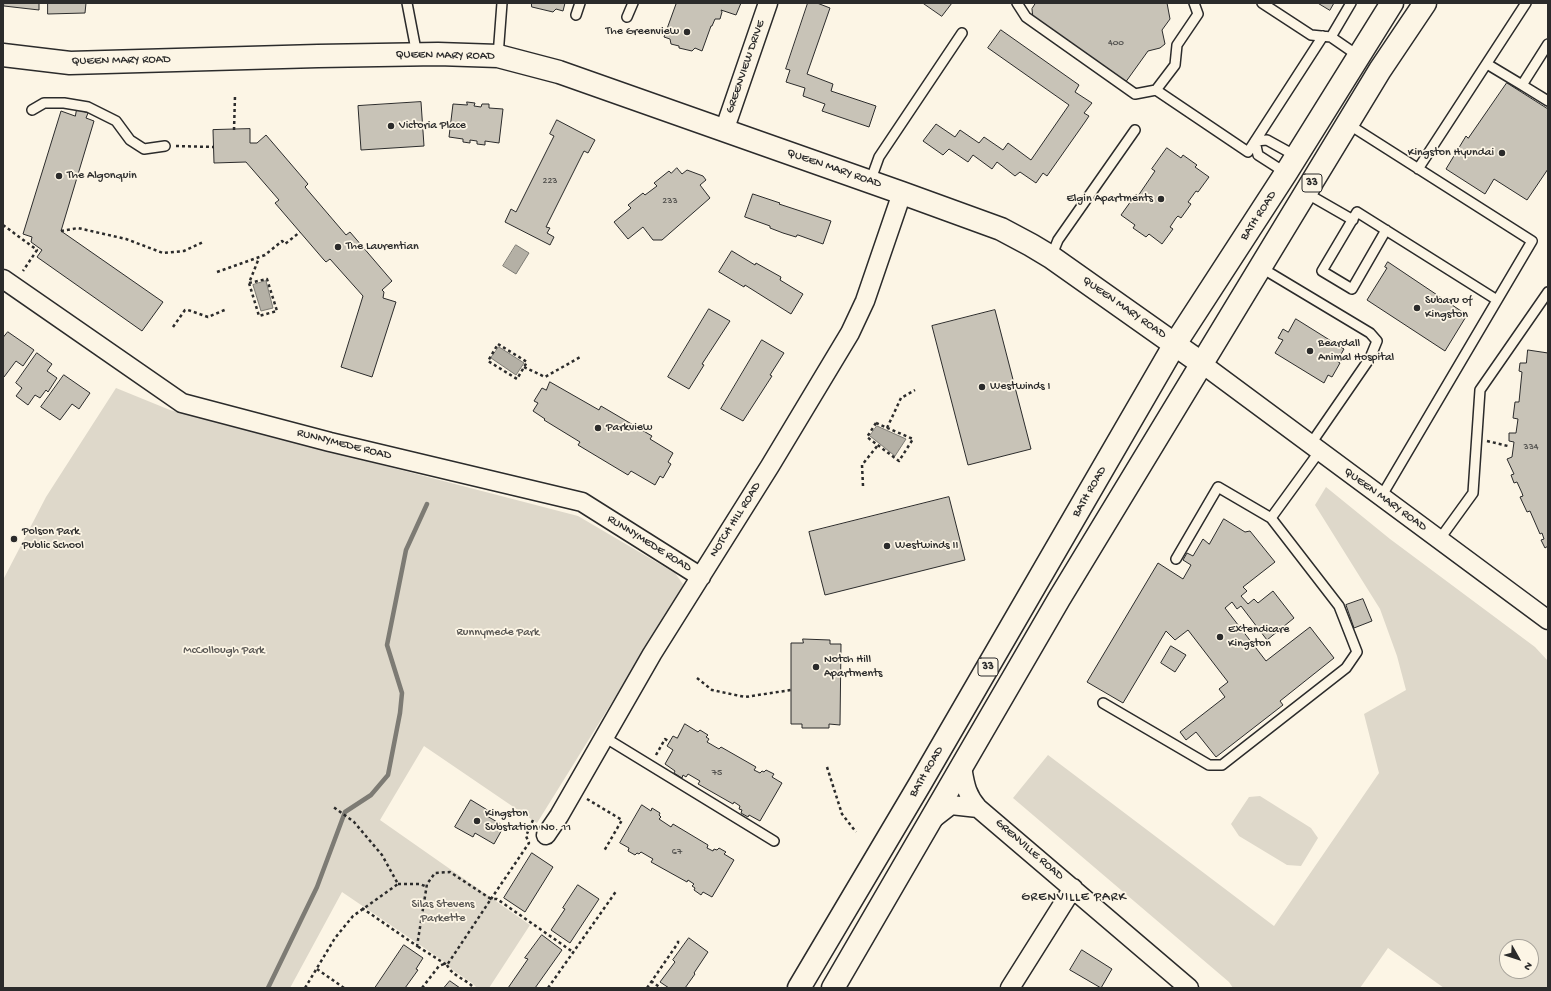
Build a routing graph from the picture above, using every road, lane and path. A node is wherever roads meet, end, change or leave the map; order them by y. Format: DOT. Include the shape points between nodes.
graph roads {
  1 [pos="407,3"];
  2 [pos="502,3"];
  3 [pos="580,3"];
  4 [pos="633,3"];
  5 [pos="768,3"];
  6 [pos="1017,3"];
  7 [pos="1194,3"];
  8 [pos="1262,3"];
  9 [pos="1351,3"];
  10 [pos="1392,3"];
  11 [pos="1425,3"];
  12 [pos="1526,3"];
  13 [pos="576,15"];
  14 [pos="627,17"];
  15 [pos="962,33"];
  16 [pos="1327,36"];
  17 [pos="1548,44"];
  18 [pos="3,55"];
  19 [pos="417,55"];
  20 [pos="498,56"];
  21 [pos="1360,57"];
  22 [pos="1487,64"];
  23 [pos="1380,70"];
  24 [pos="1522,85"];
  25 [pos="1156,90"];
  26 [pos="235,96"];
  27 [pos="1548,100"];
  28 [pos="32,110"];
  29 [pos="1348,124"];
  30 [pos="234,130"];
  31 [pos="1135,130"];
  32 [pos="724,131"];
  33 [pos="1255,142"];
  34 [pos="165,146"];
  35 [pos="214,147"];
  36 [pos="1291,165"];
  37 [pos="1418,169"];
  38 [pos="870,182"];
  39 [pos="1306,192"];
  40 [pos="902,193"];
  41 [pos="1353,220"];
  42 [pos="3,225"];
  43 [pos="1386,230"];
  44 [pos="61,231"];
  45 [pos="300,232"];
  46 [pos="203,242"];
  47 [pos="1051,257"];
  48 [pos="259,258"];
  49 [pos="1260,267"];
  50 [pos="23,271"];
  51 [pos="216,272"];
  52 [pos="3,279"];
  53 [pos="249,283"];
  54 [pos="1548,292"];
  55 [pos="1497,300"];
  56 [pos="227,309"];
  57 [pos="173,327"];
  58 [pos="1175,344"];
  59 [pos="582,356"];
  60 [pos="1201,363"];
  61 [pos="524,367"];
  62 [pos="915,390"];
  63 [pos="887,428"];
  64 [pos="1476,439"];
  65 [pos="878,445"];
  66 [pos="1508,446"];
  67 [pos="1315,448"];
  68 [pos="863,486"];
  69 [pos="1381,497"];
  70 [pos="1272,518"];
  71 [pos="1438,540"];
  72 [pos="1176,559"];
  73 [pos="701,577"];
  74 [pos="1548,620"];
  75 [pos="696,678"];
  76 [pos="791,690"];
  77 [pos="1103,703"];
  78 [pos="604,737"];
  79 [pos="827,768"];
  80 [pos="962,768"];
  81 [pos="573,790"];
  82 [pos="332,806"];
  83 [pos="978,808"];
  84 [pos="930,821"];
  85 [pos="856,832"];
  86 [pos="546,835"];
  87 [pos="774,841"];
  88 [pos="529,843"];
  89 [pos="604,851"];
  90 [pos="398,884"];
  91 [pos="427,887"];
  92 [pos="1073,888"];
  93 [pos="617,890"];
  94 [pos="491,899"];
  95 [pos="362,908"];
  96 [pos="678,938"];
  97 [pos="417,946"];
  98 [pos="573,952"];
  99 [pos="446,964"];
  100 [pos="317,969"];
  101 [pos="652,981"];
  102 [pos="306,988"];
  103 [pos="344,988"];
  104 [pos="422,988"];
  105 [pos="474,988"];
  106 [pos="548,988"];
  107 [pos="647,988"];
  108 [pos="661,988"];
  109 [pos="799,988"];
  110 [pos="833,988"];
  111 [pos="1010,988"];
  112 [pos="1189,988"];
  1 -- 19 [label="lane"];
  2 -- 20 [label="lane"];
  3 -- 13 [label="lane"];
  4 -- 14 [label="lane"];
  5 -- 32 [label="street, GREENVIEW DRIVE"];
  6 -- 25 [label="lane" via="1026,17 1135,94"];
  7 -- 25 [label="lane" via="1198,14 1177,45 1174,65"];
  8 -- 16 [label="lane" via="1311,34"];
  9 -- 16 [label="lane"];
  10 -- 21 [label="main road, BATH ROAD / 33"];
  11 -- 23 [label="main road, 33"];
  12 -- 22 [label="lane"];
  15 -- 38 [label="lane" via="879,157"];
  16 -- 21 [label="lane"];
  16 -- 33 [label="lane"];
  17 -- 24 [label="lane"];
  18 -- 19 [label="main road, QUEEN MARY ROAD" via="70,63"];
  19 -- 20 [label="main road, QUEEN MARY ROAD"];
  20 -- 32 [label="main road, QUEEN MARY ROAD" via="559,72"];
  21 -- 23 [label="main road"];
  21 -- 36 [label="main road, BATH ROAD / 33"];
  22 -- 24 [label="lane"];
  22 -- 37 [label="lane"];
  23 -- 29 [label="main road, 33"];
  24 -- 27 [label="lane"];
  25 -- 33 [label="lane" via="1248,152"];
  26 -- 30 [label="path"];
  28 -- 34 [label="lane" via="44,103 88,107 116,121 130,140 144,148"];
  29 -- 37 [label="lane"];
  29 -- 39 [label="main road, 33"];
  31 -- 47 [label="lane" via="1058,240"];
  32 -- 38 [label="main road, QUEEN MARY ROAD"];
  33 -- 36 [label="lane" via="1267,140"];
  33 -- 36 [label="lane" via="1258,155"];
  34 -- 35 [label="path"];
  36 -- 58 [label="main road, BATH ROAD / 33"];
  37 -- 55 [label="lane" via="1532,241"];
  38 -- 40 [label="main road, QUEEN MARY ROAD"];
  39 -- 41 [label="lane"];
  39 -- 49 [label="main road, 33"];
  40 -- 47 [label="main road, QUEEN MARY ROAD" via="1001,230"];
  40 -- 73 [label="street, NOTCH HILL ROAD" via="865,300 850,333"];
  41 -- 43 [label="lane" via="1357,212"];
  41 -- 43 [label="lane" via="1322,271 1352,289"];
  42 -- 50 [label="path" via="37,250"];
  43 -- 55 [label="lane"];
  44 -- 46 [label="path" via="78,228 126,239 163,253 184,251"];
  45 -- 48 [label="path" via="285,244 282,241"];
  47 -- 58 [label="main road, QUEEN MARY ROAD"];
  48 -- 51 [label="path"];
  48 -- 53 [label="path"];
  49 -- 60 [label="main road, 33"];
  49 -- 67 [label="lane" via="1370,333 1377,341 1370,358"];
  52 -- 73 [label="street, RUNNYMEDE ROAD" via="182,403 330,442 582,502"];
  53 -- 53 [label="path" via="259,316 277,311 267,279"];
  54 -- 64 [label="lane" via="1480,390"];
  55 -- 69 [label="lane"];
  56 -- 57 [label="path" via="208,317 185,310"];
  58 -- 60 [label="main road, QUEEN MARY ROAD"];
  58 -- 109 [label="main road, BATH ROAD / 33"];
  59 -- 61 [label="path" via="545,378"];
  60 -- 67 [label="street, QUEEN MARY ROAD"];
  60 -- 80 [label="main road, 33"];
  61 -- 61 [label="path" via="517,379 488,361 498,344 527,362"];
  62 -- 63 [label="path" via="901,398"];
  63 -- 65 [label="path" via="876,423 867,437"];
  63 -- 65 [label="path" via="913,439 899,461"];
  64 -- 66 [label="path"];
  64 -- 71 [label="lane" via="1473,493"];
  65 -- 68 [label="path" via="862,465"];
  67 -- 69 [label="street, QUEEN MARY ROAD"];
  67 -- 70 [label="lane"];
  69 -- 71 [label="street, QUEEN MARY ROAD"];
  70 -- 72 [label="lane" via="1218,487"];
  70 -- 77 [label="lane" via="1339,606 1357,652 1346,668 1222,765 1209,765"];
  71 -- 74 [label="street, QUEEN MARY ROAD"];
  73 -- 78 [label="street, NOTCH HILL ROAD"];
  75 -- 76 [label="path" via="712,690 745,697"];
  78 -- 81 [label="street, NOTCH HILL ROAD"];
  78 -- 87 [label="lane"];
  79 -- 85 [label="path" via="842,814"];
  80 -- 83 [label="street, GRENVILLE ROAD" via="966,791"];
  80 -- 84 [label="main road, 33"];
  81 -- 86 [label="street, NOTCH HILL ROAD"];
  81 -- 89 [label="path" via="622,820"];
  82 -- 90 [label="path" via="354,822 382,855"];
  83 -- 84 [label="street" via="951,805"];
  83 -- 92 [label="street, GRENVILLE ROAD"];
  84 -- 110 [label="main road, 33"];
  88 -- 94 [label="path"];
  90 -- 91 [label="path" via="420,884"];
  90 -- 95 [label="path"];
  91 -- 94 [label="path" via="435,873 450,872"];
  91 -- 97 [label="path"];
  92 -- 111 [label="street"];
  92 -- 112 [label="street, GRENVILLE ROAD"];
  93 -- 98 [label="path"];
  94 -- 98 [label="path" via="497,899"];
  94 -- 99 [label="path"];
  95 -- 97 [label="path"];
  95 -- 100 [label="path" via="335,938"];
  96 -- 101 [label="path" via="678,943"];
  97 -- 99 [label="path"];
  98 -- 106 [label="path"];
  99 -- 104 [label="path" via="439,966"];
  99 -- 105 [label="path" via="450,971"];
  100 -- 102 [label="path"];
  100 -- 103 [label="path"];
  101 -- 107 [label="path"];
  101 -- 108 [label="path"];
}
